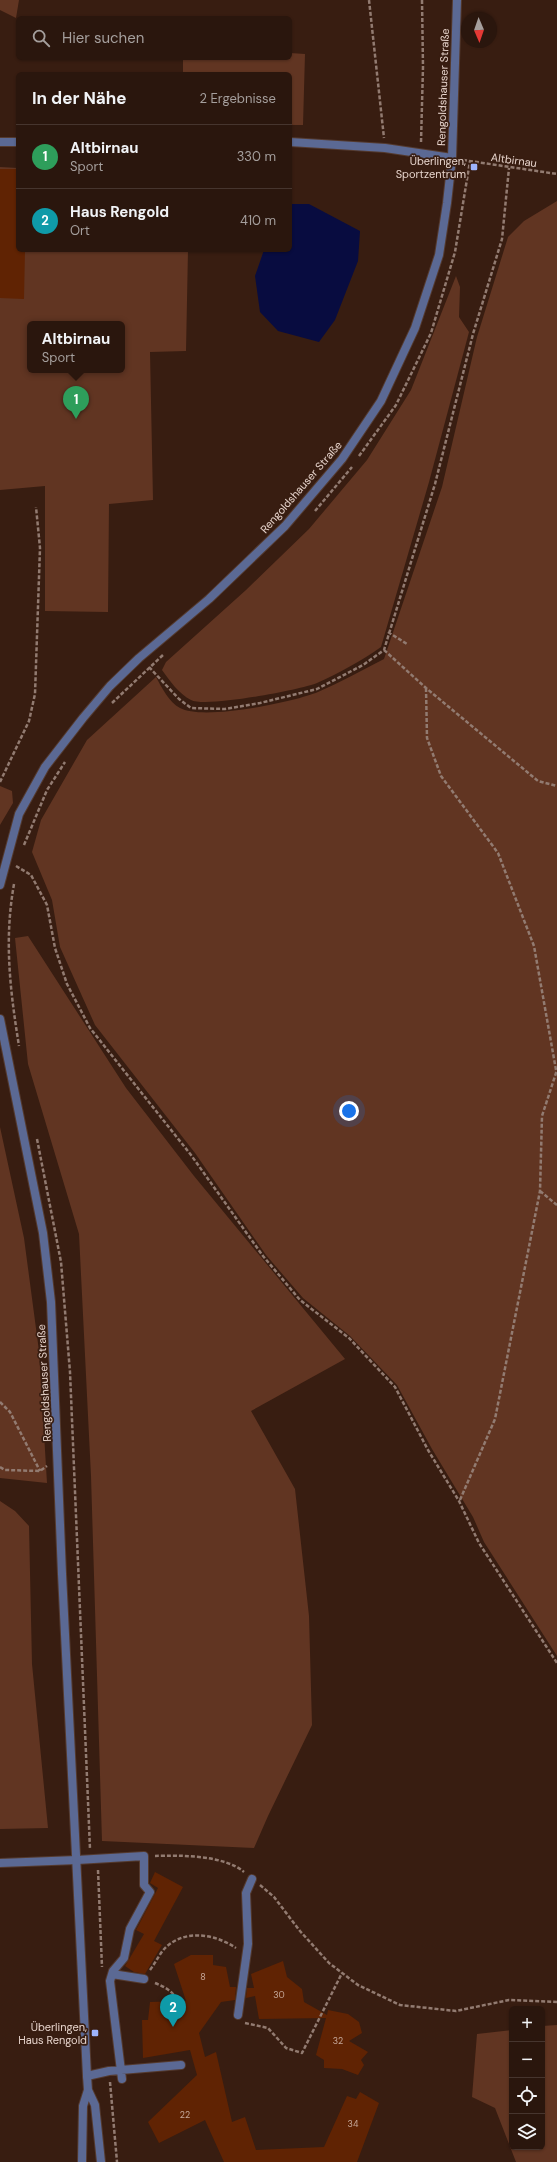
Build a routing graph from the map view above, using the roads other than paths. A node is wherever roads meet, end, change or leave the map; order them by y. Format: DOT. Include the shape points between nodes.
graph roads {
  1 [pos="457,0"];
  2 [pos="0,142"];
  3 [pos="16,142"];
  4 [pos="292,142"];
  5 [pos="452,158"];
  6 [pos="0,885"];
  7 [pos="0,1019"];
  8 [pos="77,1860"];
  9 [pos="0,1863"];
  10 [pos="252,1879"];
  11 [pos="112,1974"];
  12 [pos="144,1979"];
  13 [pos="238,2015"];
  14 [pos="181,2065"];
  15 [pos="122,2075"];
  16 [pos="87,2076"];
  17 [pos="88,2090"];
  18 [pos="82,2162"];
  19 [pos="101,2162"];
  1 -- 5 [label="street, Rengoldshauser Straße"];
  2 -- 3 [label="street"];
  4 -- 5 [label="street" via="385,148"];
  5 -- 6 [label="street, Rengoldshauser Straße" via="448,202 438,254 415,328 381,401 342,459 285,526 209,599 139,658 110,686 83,718 45,767 19,814"];
  7 -- 8 [label="street, Rengoldshauser Straße" via="43,1233 51,1302"];
  8 -- 9 [label="street"];
  8 -- 11 [label="street" via="144,1856 144,1885 150,1892 130,1929 124,1958"];
  8 -- 16 [label="street, Rengoldshauser Straße"];
  10 -- 13 [label="street" via="246,1892 248,1944"];
  11 -- 12 [label="street"];
  11 -- 15 [label="street" via="110,1981"];
  14 -- 15 [label="street"];
  15 -- 16 [label="street"];
  16 -- 17 [label="street"];
  17 -- 18 [label="street" via="83,2106"];
  17 -- 19 [label="street" via="95,2105"];
}
